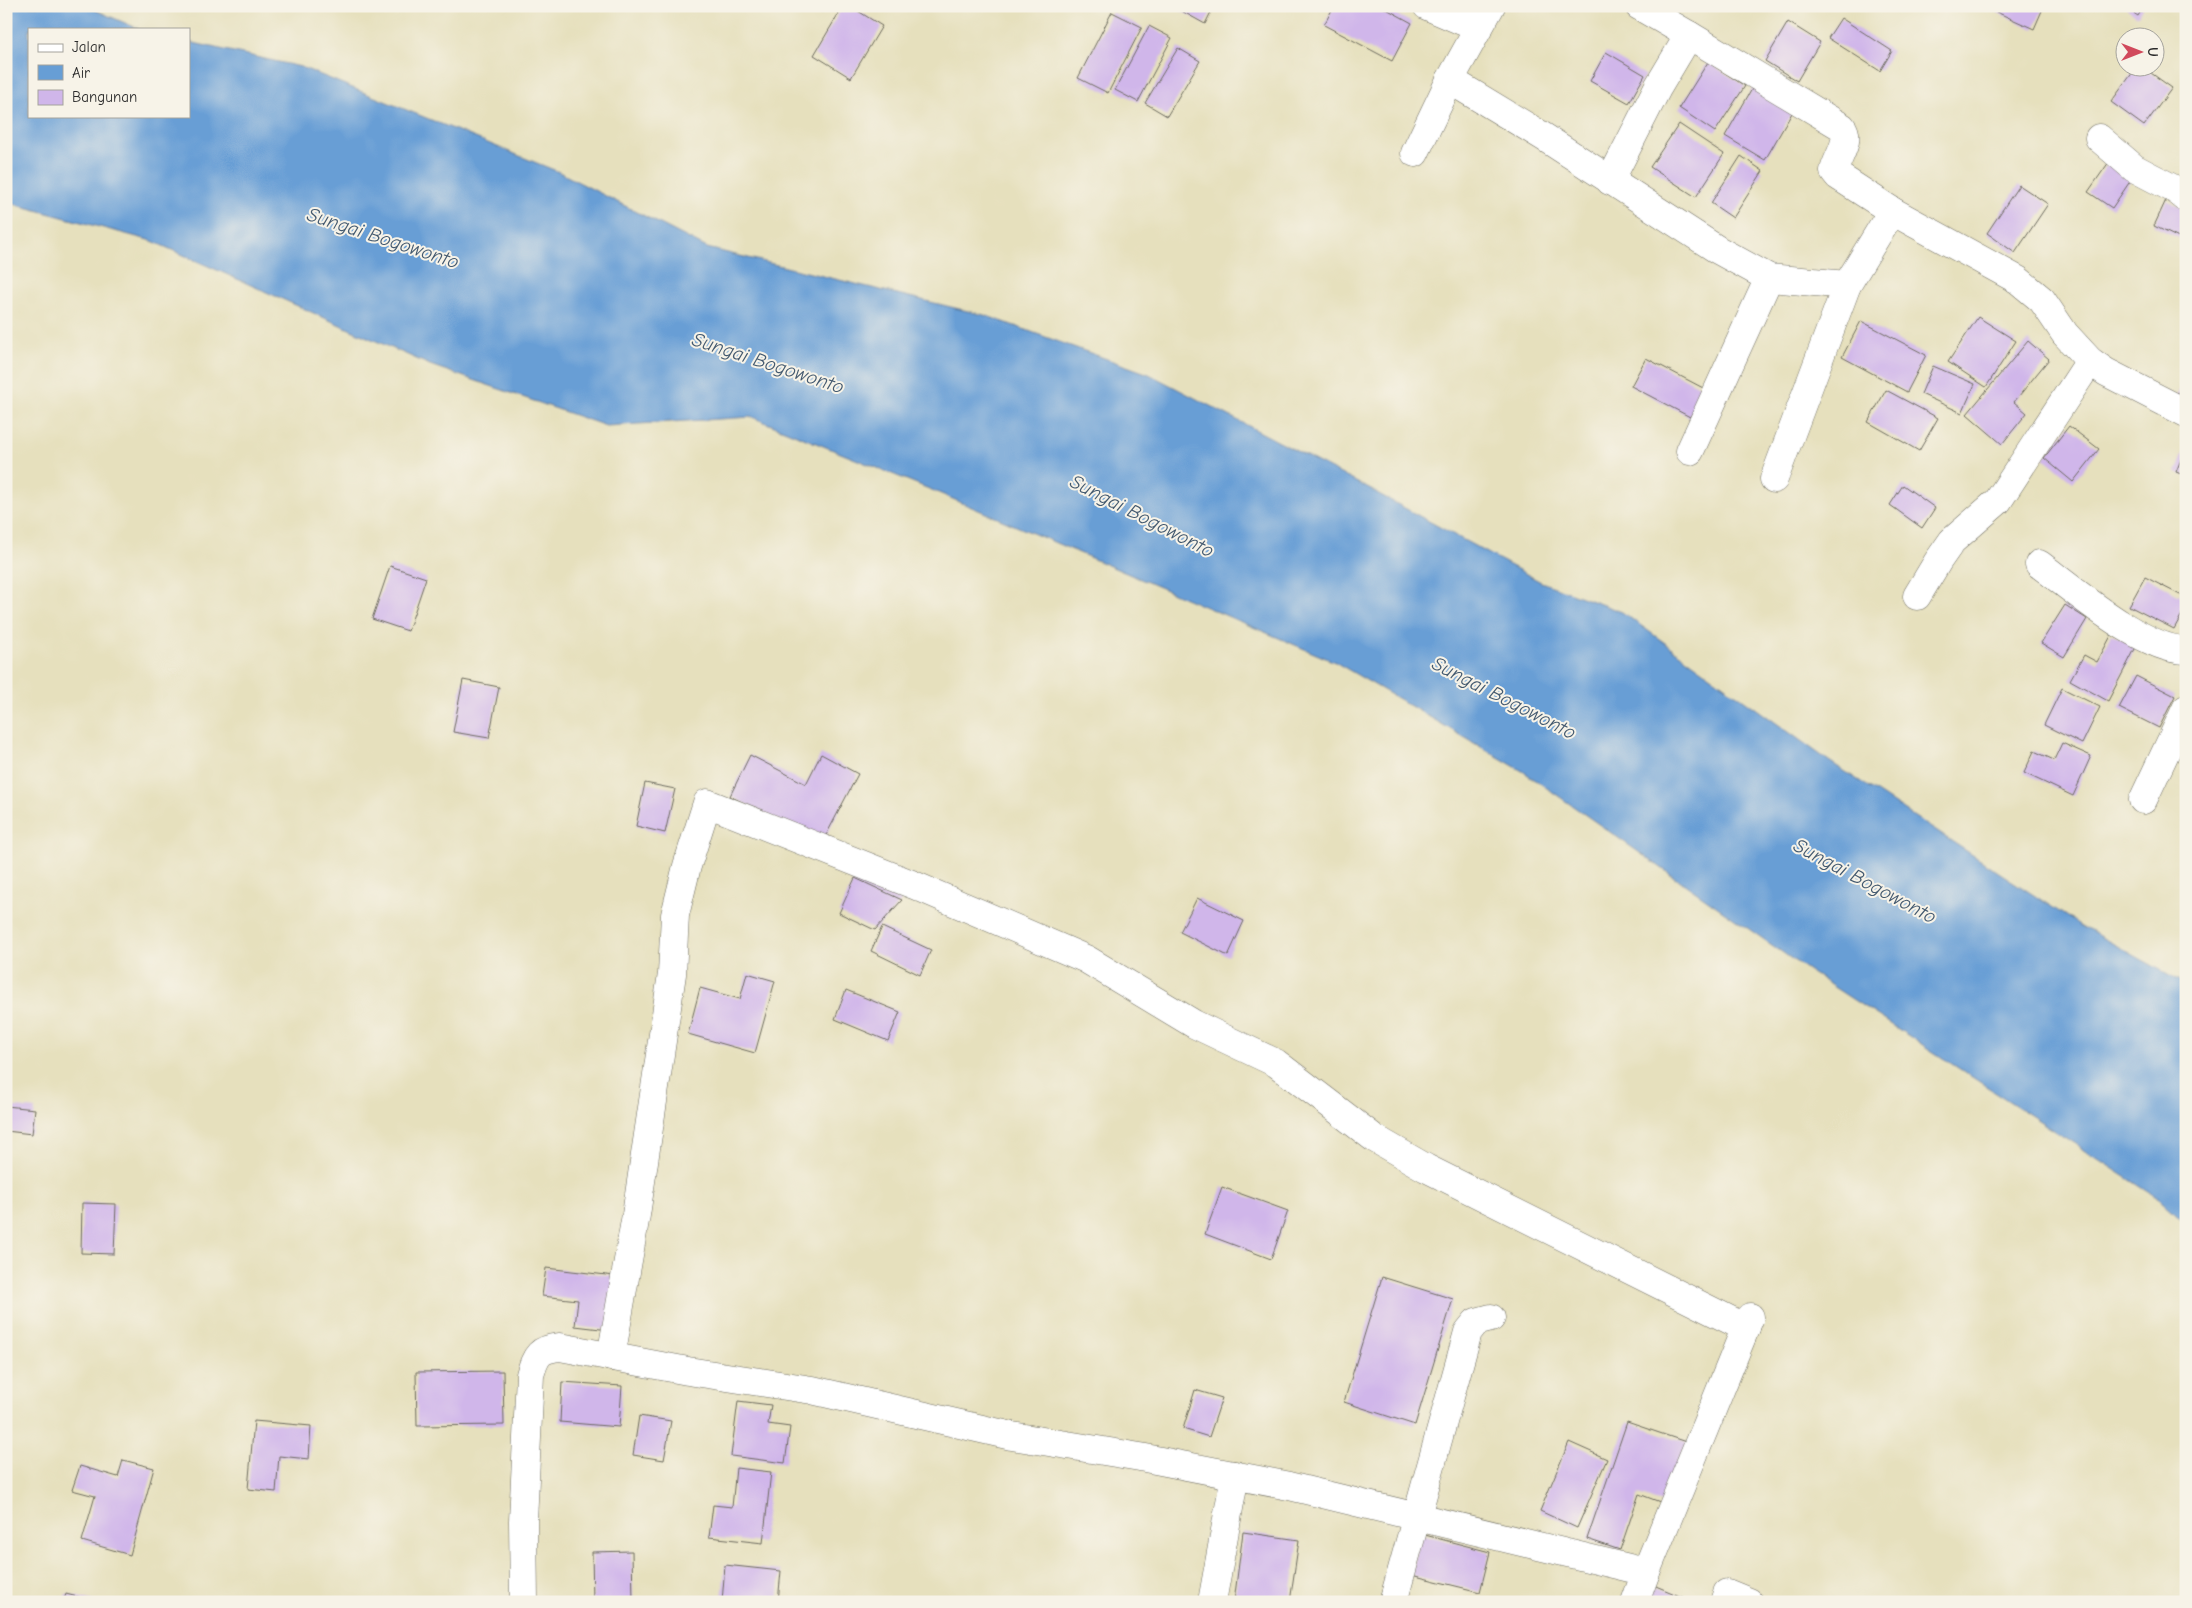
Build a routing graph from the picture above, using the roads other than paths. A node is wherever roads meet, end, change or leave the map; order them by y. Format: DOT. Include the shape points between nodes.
graph roads {
  1 [pos="1427,6"];
  2 [pos="1639,6"];
  3 [pos="1484,17"];
  4 [pos="1689,35"];
  5 [pos="1450,80"];
  6 [pos="2099,138"];
  7 [pos="1415,153"];
  8 [pos="1610,181"];
  9 [pos="2186,198"];
  10 [pos="1892,211"];
  11 [pos="1769,278"];
  12 [pos="1847,284"];
  13 [pos="2090,361"];
  14 [pos="2186,413"];
  15 [pos="1690,451"];
  16 [pos="1774,478"];
  17 [pos="2039,564"];
  18 [pos="1917,596"];
  19 [pos="2186,650"];
  20 [pos="2186,709"];
  21 [pos="2143,800"];
  22 [pos="1491,1318"];
  23 [pos="611,1357"];
  24 [pos="1235,1475"];
  25 [pos="1418,1516"];
  26 [pos="1646,1572"];
  27 [pos="524,1602"];
  28 [pos="1212,1602"];
  29 [pos="1393,1602"];
  30 [pos="1635,1602"];
  31 [pos="1724,1602"];
  32 [pos="1749,1602"];
  1 -- 3 [label="street"];
  2 -- 4 [label="street"];
  3 -- 5 [label="street"];
  4 -- 8 [label="street" via="1658,87"];
  4 -- 10 [label="street" via="1842,128 1846,132 1846,140 1834,171"];
  5 -- 7 [label="street"];
  5 -- 8 [label="street"];
  6 -- 9 [label="street" via="2134,168"];
  8 -- 11 [label="street" via="1718,250"];
  10 -- 12 [label="street"];
  10 -- 13 [label="street" via="2018,280 2042,300 2065,334"];
  11 -- 12 [label="street"];
  11 -- 15 [label="street"];
  12 -- 16 [label="street"];
  13 -- 14 [label="street"];
  13 -- 18 [label="street" via="1998,501 1952,541"];
  17 -- 19 [label="street" via="2110,616 2174,650"];
  20 -- 21 [label="street"];
  22 -- 25 [label="street" via="1476,1322 1468,1332"];
  23 -- 24 [label="street" via="812,1390 1012,1436"];
  23 -- 26 [label="street" via="672,974 675,915 707,803 914,885 1086,959 1194,1024 1276,1063 1374,1138 1426,1168 1748,1322"];
  23 -- 27 [label="street" via="560,1347 548,1348 536,1356 530,1375 526,1436"];
  24 -- 25 [label="street"];
  24 -- 28 [label="street"];
  25 -- 26 [label="street"];
  25 -- 29 [label="street"];
  26 -- 30 [label="street"];
  31 -- 32 [label="street" via="1727,1593"];
}
